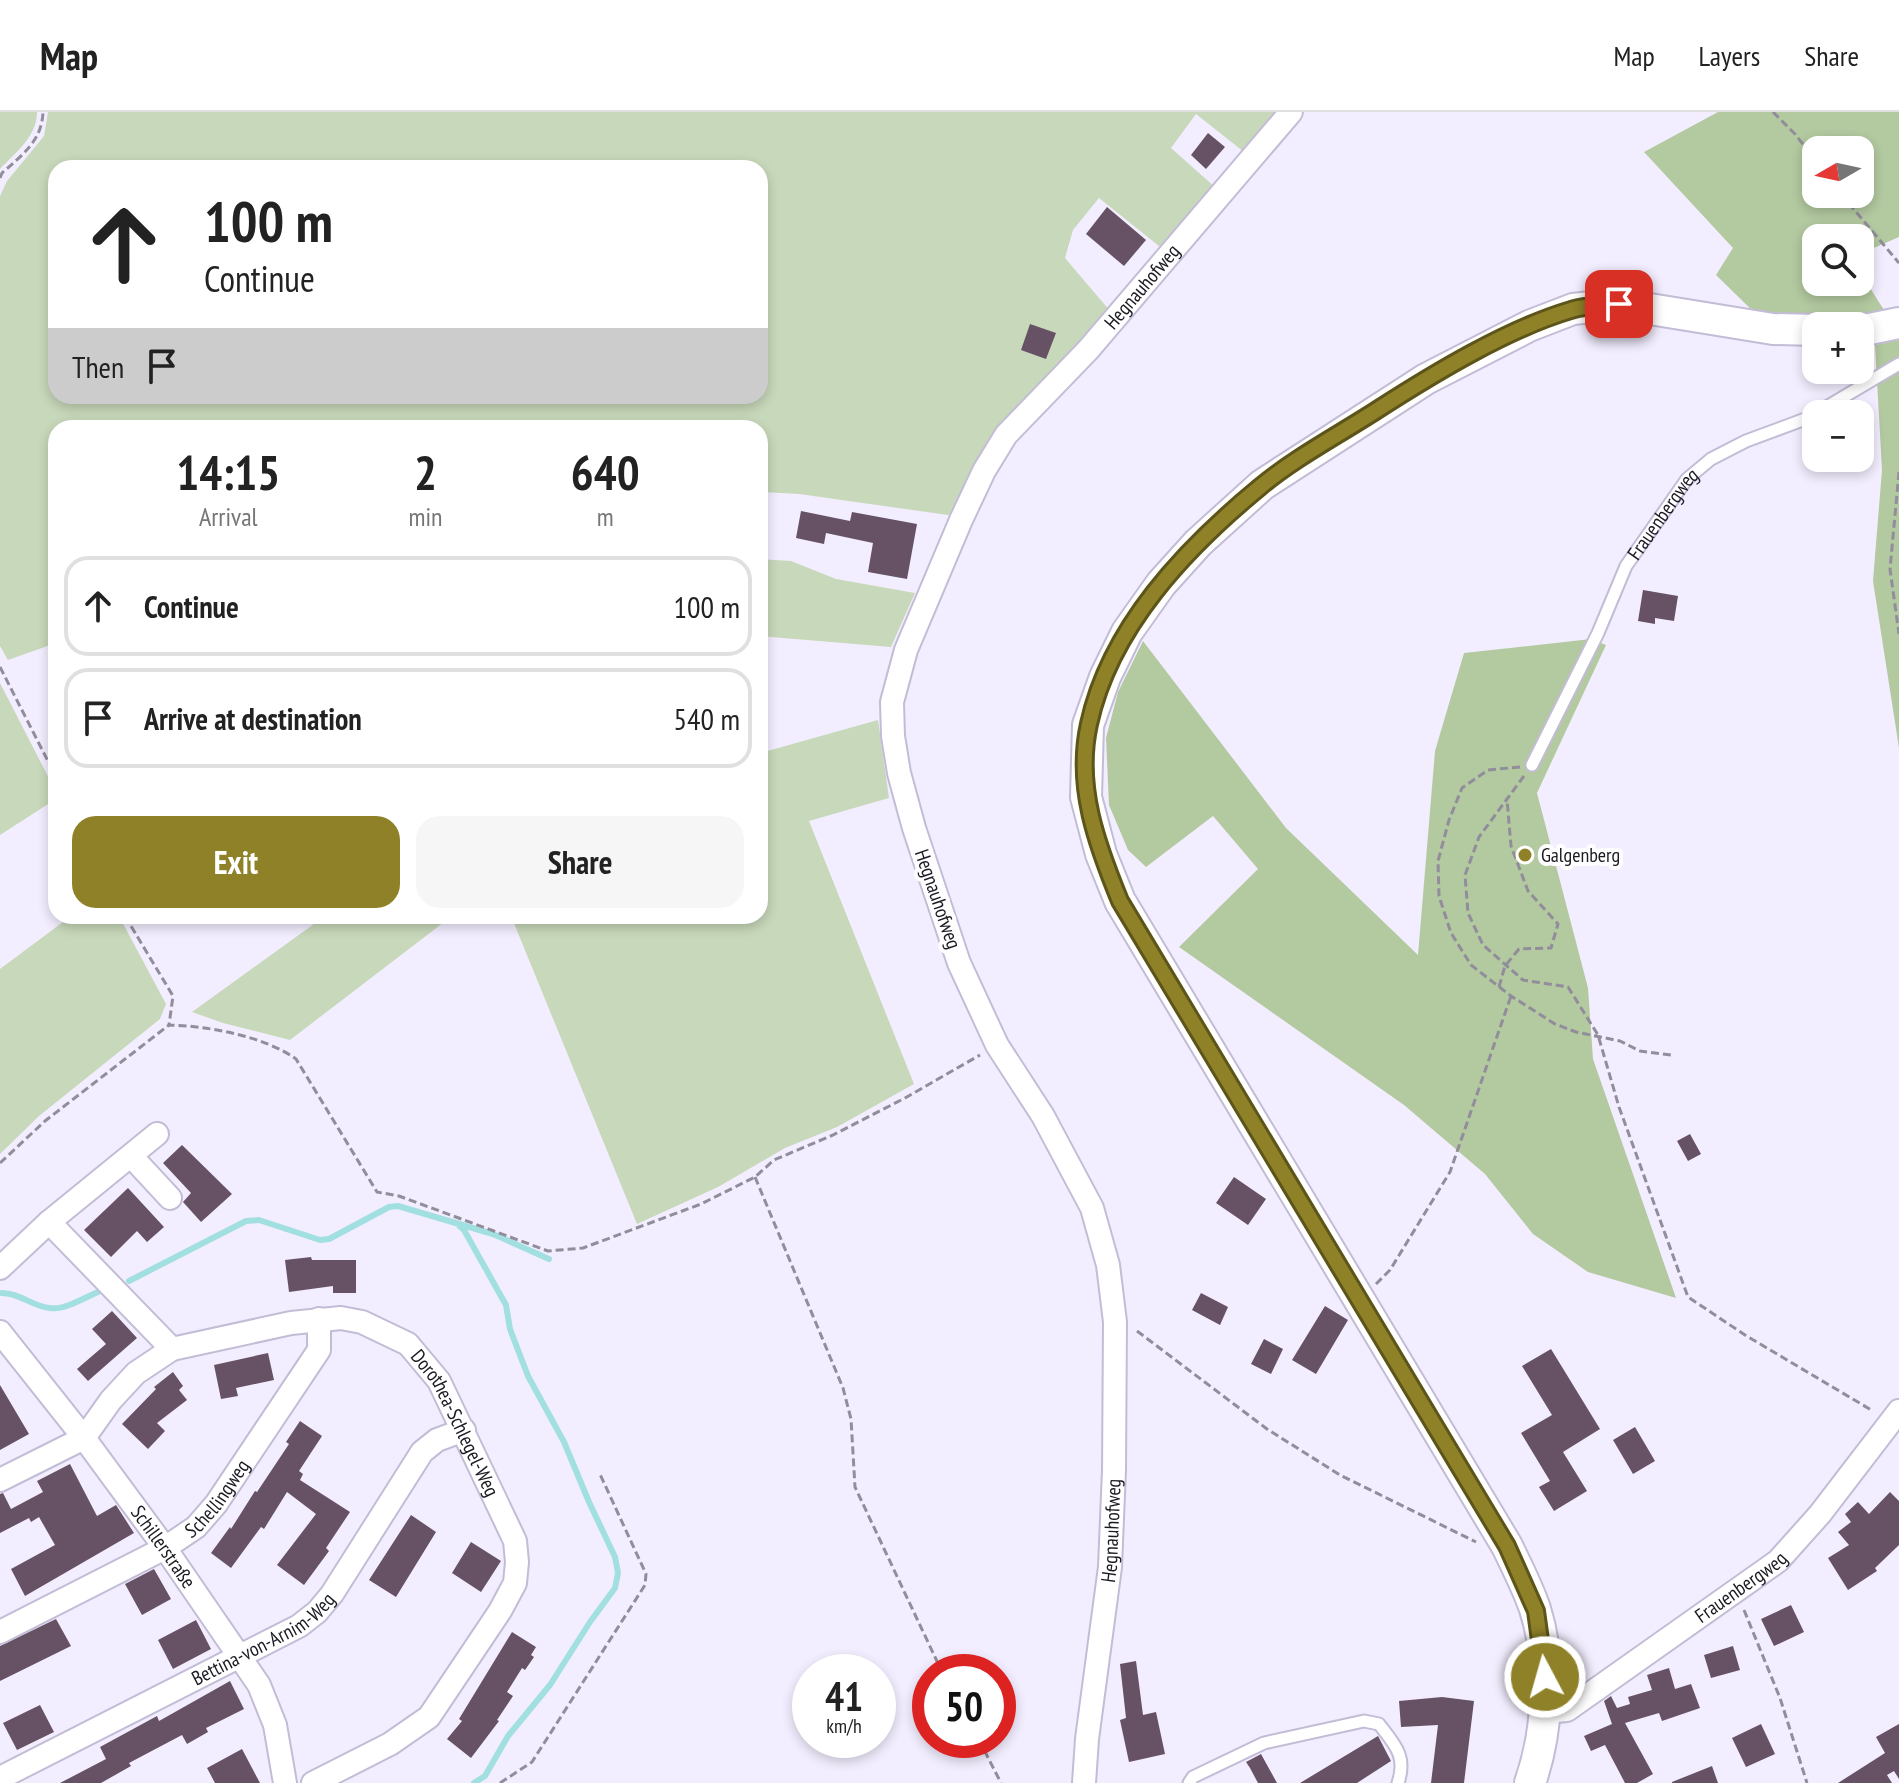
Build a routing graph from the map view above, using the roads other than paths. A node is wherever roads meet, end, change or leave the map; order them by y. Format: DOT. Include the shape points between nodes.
graph roads {
  1 [pos="1291,112"];
  2 [pos="1899,323"];
  3 [pos="1874,328"];
  4 [pos="1802,330"];
  5 [pos="1899,364"];
  6 [pos="1532,765"];
  7 [pos="157,1134"];
  8 [pos="132,1157"];
  9 [pos="170,1198"];
  10 [pos="49,1222"];
  11 [pos="0,1268"];
  12 [pos="319,1319"];
  13 [pos="0,1332"];
  14 [pos="172,1349"];
  15 [pos="1895,1416"];
  16 [pos="464,1430"];
  17 [pos="84,1438"];
  18 [pos="0,1480"];
  19 [pos="165,1548"];
  20 [pos="0,1632"];
  21 [pos="239,1657"];
  22 [pos="1544,1712"];
  23 [pos="0,1778"];
  24 [pos="285,1783"];
  25 [pos="313,1783"];
  26 [pos="1084,1783"];
  27 [pos="1189,1783"];
  28 [pos="1398,1783"];
  29 [pos="1530,1783"];
  1 -- 26 [label="street, Hegnauhofweg" via="1088,350 1006,435 984,471 906,650 892,702 899,773 959,963 997,1045 1092,1208 1108,1265 1115,1322 1110,1567"];
  2 -- 3 [label="main road"];
  4 -- 22 [label="main road" via="1619,304 1573,309 1426,379 1262,485 1198,543 1161,584 1121,643 1088,725 1086,797 1120,901 1507,1546 1536,1611"];
  5 -- 6 [label="lane, Frauenbergweg" via="1808,418 1711,459 1687,479 1626,566"];
  7 -- 8 [label="street"];
  8 -- 9 [label="street"];
  8 -- 10 [label="street"];
  10 -- 11 [label="street"];
  10 -- 14 [label="street"];
  12 -- 14 [label="street, Dorothea-Schlegel-Weg"];
  12 -- 16 [label="street, Dorothea-Schlegel-Weg" via="362,1322 408,1344 439,1381"];
  12 -- 19 [label="street, Schellingweg" via="319,1350 216,1504 196,1527"];
  13 -- 17 [label="street, Schillerstraße"];
  14 -- 17 [label="street" via="136,1373"];
  15 -- 22 [label="street, Frauenbergweg" via="1778,1561 1567,1710"];
  16 -- 21 [label="street, Bettina-von-Arnim-Weg" via="422,1452 317,1612"];
  16 -- 25 [label="street, Dorothea-Schlegel-Weg" via="515,1541 515,1583 429,1717 390,1744"];
  17 -- 18 [label="street"];
  17 -- 19 [label="street, Schillerstraße"];
  19 -- 20 [label="street, Schellingweg"];
  19 -- 21 [label="street, Schillerstraße"];
  21 -- 23 [label="street, Bettina-von-Arnim-Weg"];
  21 -- 24 [label="street, Schillerstraße" via="268,1702"];
  22 -- 29 [label="main road"];
  27 -- 28 [label="lane" via="1264,1743 1364,1721 1379,1724 1397,1748 1404,1767"];
}
